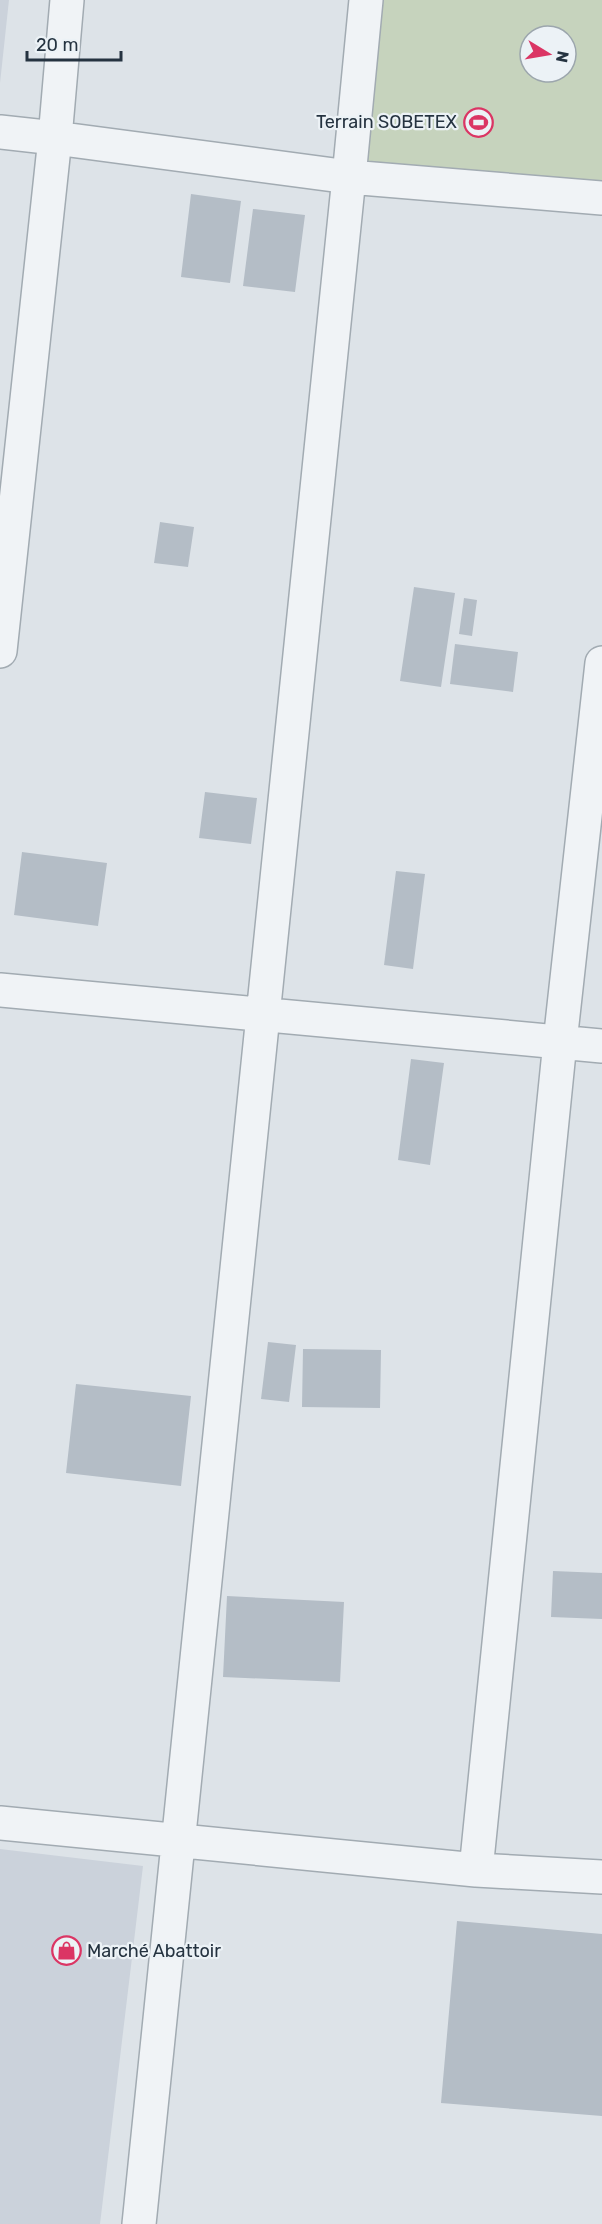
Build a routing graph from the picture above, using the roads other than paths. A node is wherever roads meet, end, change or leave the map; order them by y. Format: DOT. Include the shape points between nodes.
graph roads {
  1 [pos="67,0"];
  2 [pos="366,0"];
  3 [pos="0,132"];
  4 [pos="55,138"];
  5 [pos="350,177"];
  6 [pos="602,198"];
  7 [pos="0,651"];
  8 [pos="602,663"];
  9 [pos="0,990"];
  10 [pos="264,1014"];
  11 [pos="560,1042"];
  12 [pos="602,1046"];
  13 [pos="0,1824"];
  14 [pos="178,1841"];
  15 [pos="476,1870"];
  16 [pos="602,1877"];
  17 [pos="139,2224"];
  1 -- 4 [label="street"];
  2 -- 5 [label="street"];
  3 -- 4 [label="street"];
  4 -- 5 [label="street"];
  4 -- 7 [label="street"];
  5 -- 6 [label="street"];
  5 -- 10 [label="street"];
  8 -- 11 [label="street"];
  9 -- 10 [label="street"];
  10 -- 11 [label="street"];
  10 -- 14 [label="street"];
  11 -- 12 [label="street"];
  11 -- 15 [label="street"];
  13 -- 14 [label="street"];
  14 -- 15 [label="street"];
  14 -- 17 [label="street"];
  15 -- 16 [label="street"];
}
